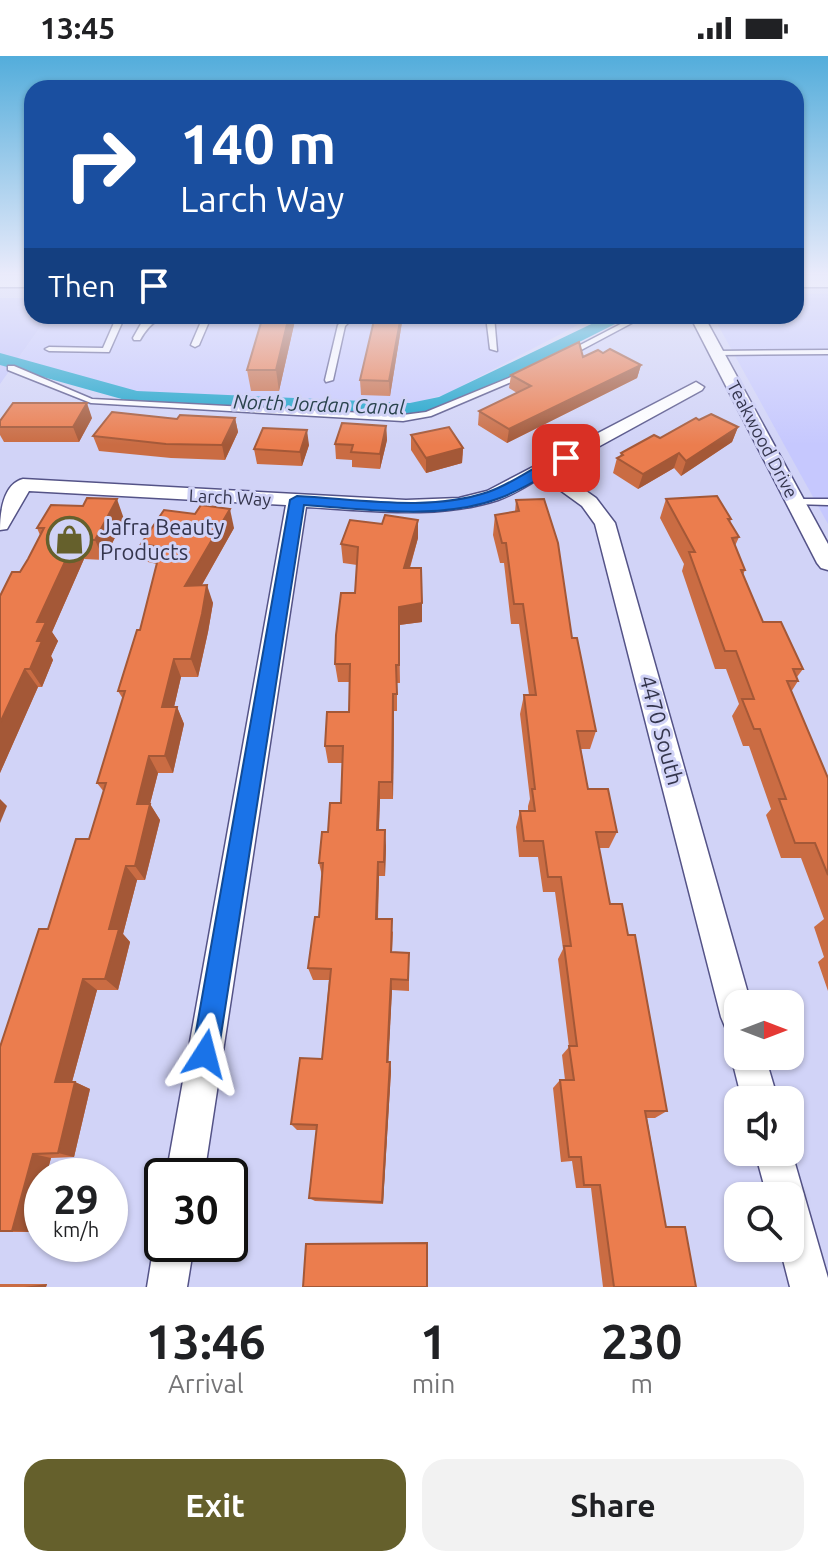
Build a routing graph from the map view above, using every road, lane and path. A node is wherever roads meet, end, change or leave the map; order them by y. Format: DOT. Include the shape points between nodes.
graph roads {
  1 [pos="116,330"];
  2 [pos="141,330"];
  3 [pos="201,330"];
  4 [pos="341,330"];
  5 [pos="492,330"];
  6 [pos="612,330"];
  7 [pos="705,330"];
  8 [pos="137,338"];
  9 [pos="195,345"];
  10 [pos="49,349"];
  11 [pos="494,349"];
  12 [pos="828,352"];
  13 [pos="717,353"];
  14 [pos="554,360"];
  15 [pos="540,367"];
  16 [pos="11,368"];
  17 [pos="329,380"];
  18 [pos="696,387"];
  19 [pos="544,470"];
  20 [pos="297,500"];
  21 [pos="796,502"];
  22 [pos="828,502"];
  23 [pos="0,524"];
  24 [pos="828,563"];
  25 [pos="731,990"];
  26 [pos="188,1158"];
  27 [pos="171,1262"];
  28 [pos="803,1262"];
  29 [pos="167,1287"];
  30 [pos="810,1287"];
  1 -- 10 [label="lane" via="106,350"];
  2 -- 8 [label="lane"];
  3 -- 9 [label="lane"];
  4 -- 17 [label="lane"];
  5 -- 11 [label="lane"];
  6 -- 14 [label="lane"];
  7 -- 13 [label="street, Teakwood Drive"];
  12 -- 13 [label="lane"];
  13 -- 21 [label="street, Teakwood Drive"];
  15 -- 16 [label="lane" via="428,414 403,418 91,401"];
  18 -- 19 [label="street, Larch Way"];
  19 -- 20 [label="street, Larch Way" via="494,495 459,504"];
  19 -- 25 [label="street, 4470 South" via="589,502 605,523"];
  20 -- 23 [label="street, Larch Way" via="23,485"];
  20 -- 26 [label="street"];
  21 -- 22 [label="lane"];
  21 -- 24 [label="street, Teakwood Drive"];
  27 -- 29 [label="street"];
  28 -- 30 [label="street"];
}
